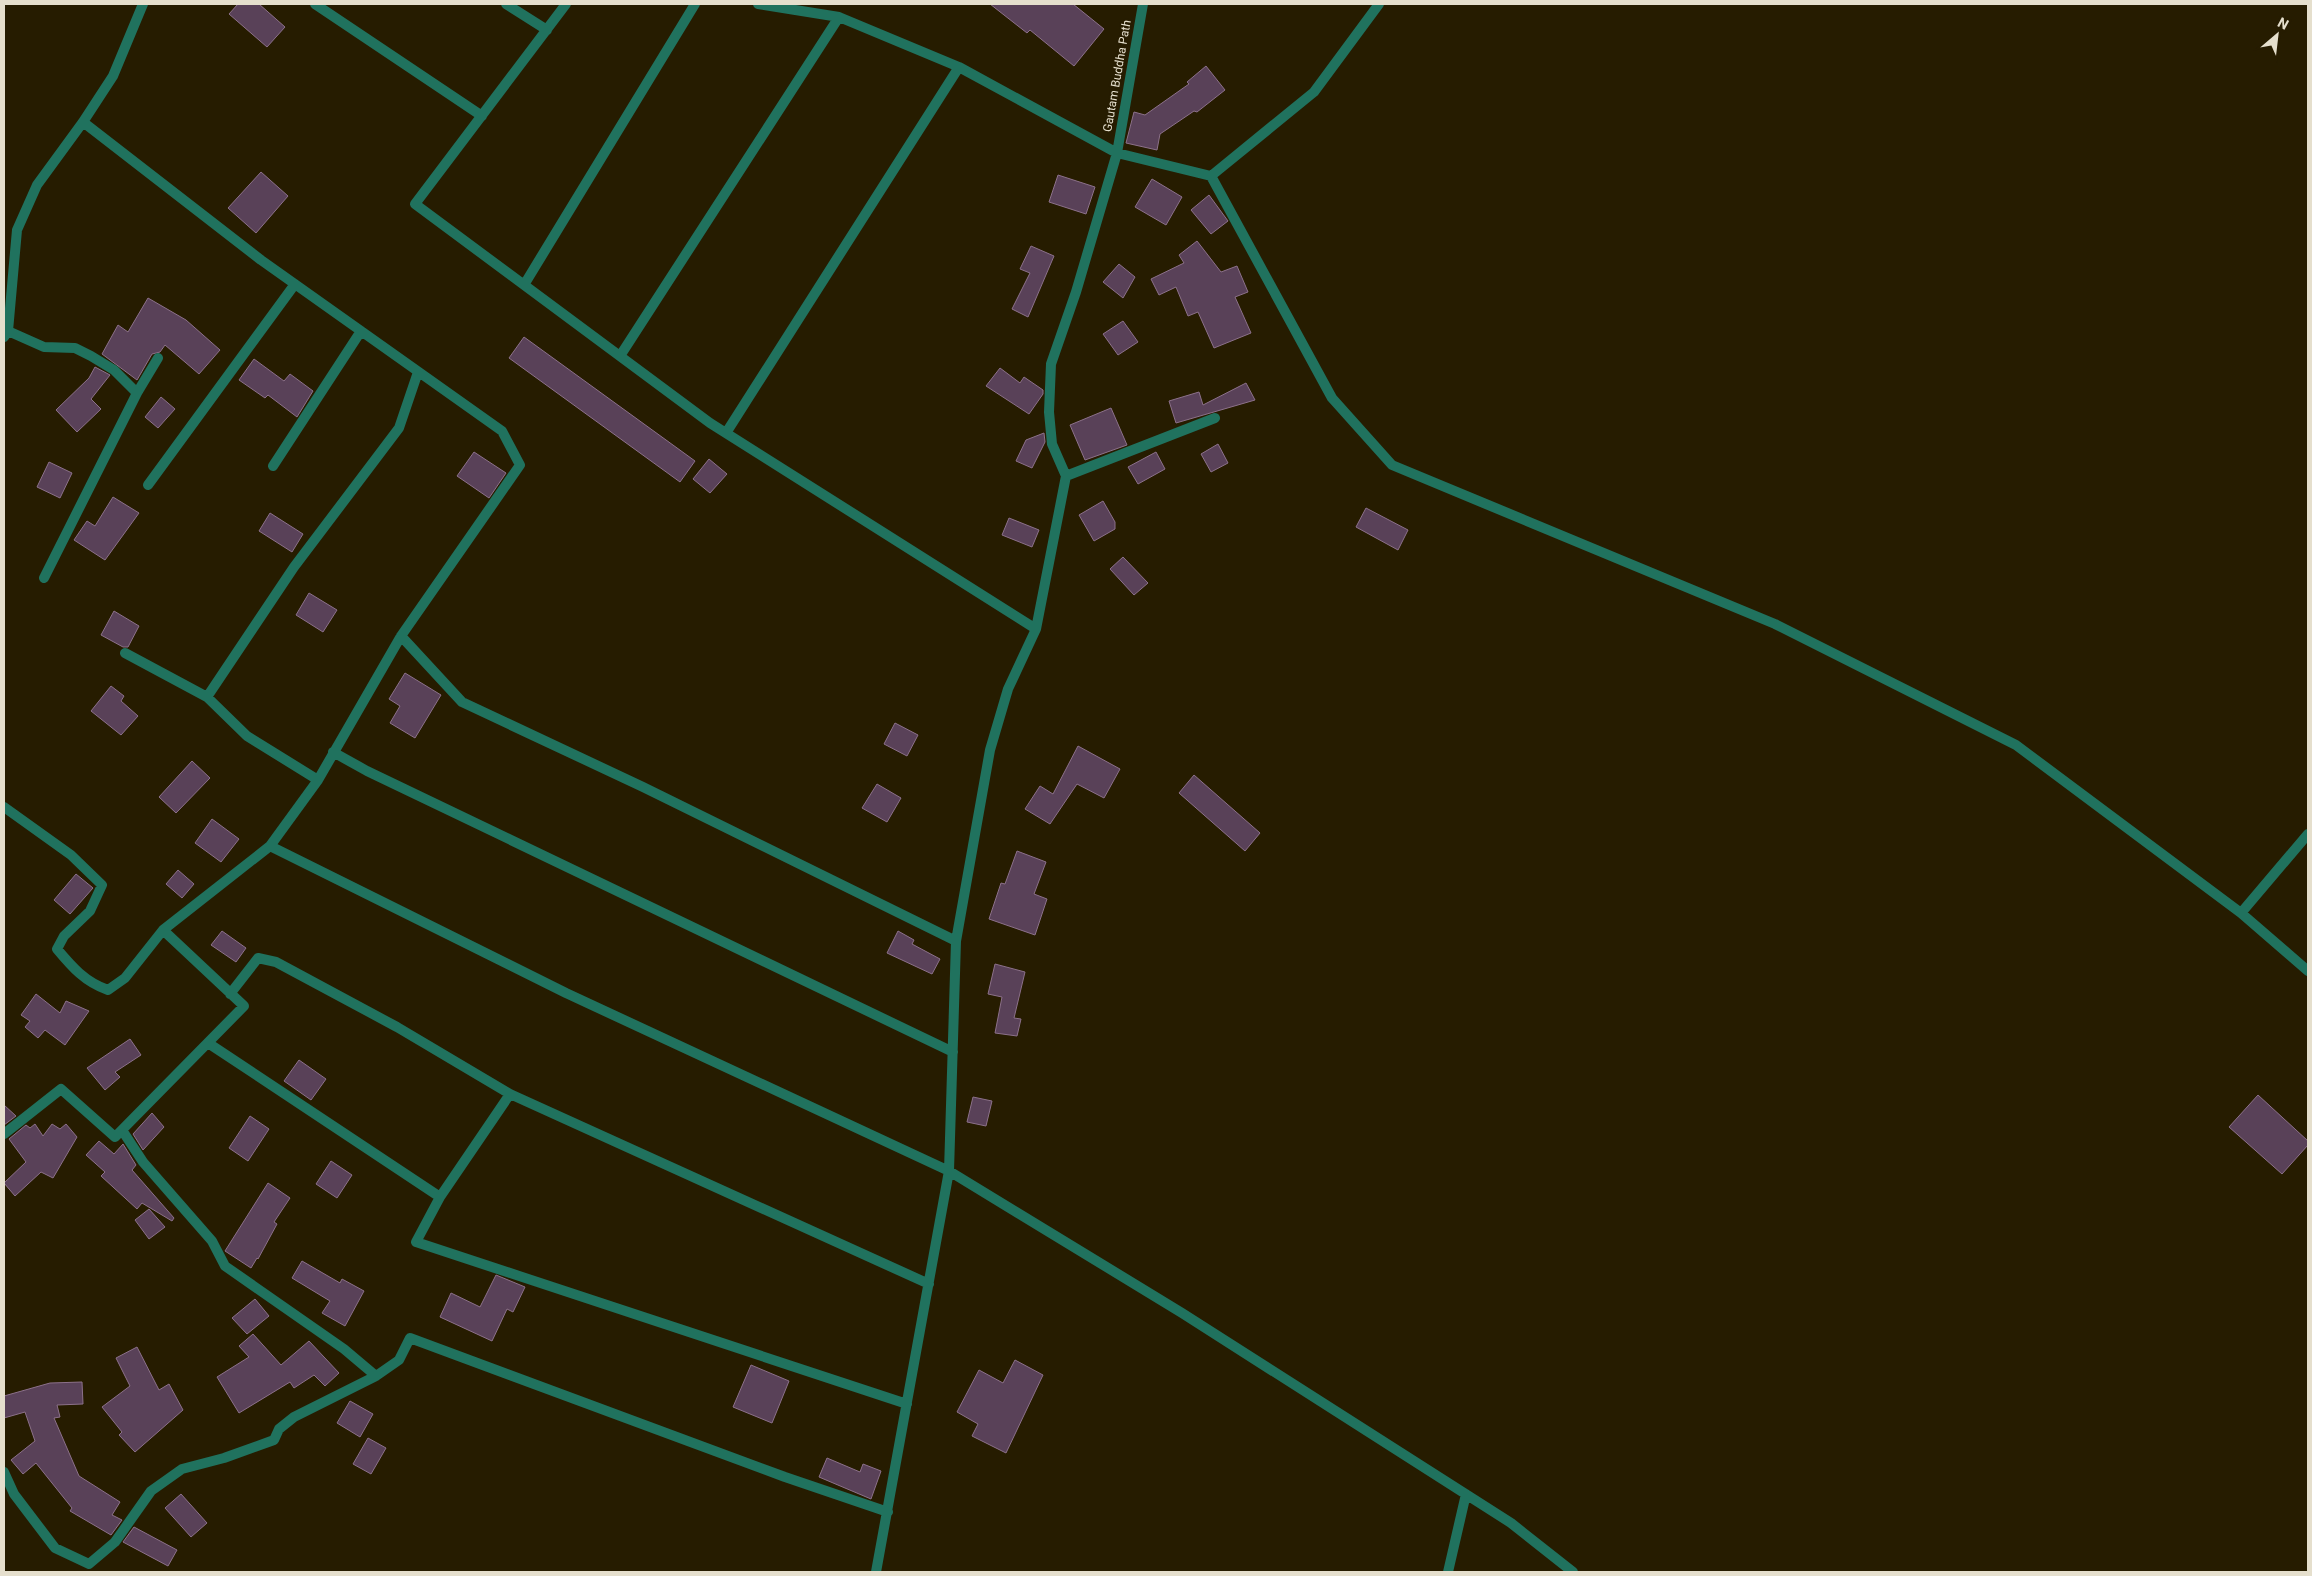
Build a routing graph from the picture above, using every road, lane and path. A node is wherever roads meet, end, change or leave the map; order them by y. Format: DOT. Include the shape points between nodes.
graph roads {
  1 [pos="143,4"];
  2 [pos="315,4"];
  3 [pos="506,4"];
  4 [pos="566,4"];
  5 [pos="695,4"];
  6 [pos="758,4"];
  7 [pos="1143,4"];
  8 [pos="1379,4"];
  9 [pos="840,17"];
  10 [pos="547,30"];
  11 [pos="959,67"];
  12 [pos="482,116"];
  13 [pos="83,122"];
  14 [pos="1117,153"];
  15 [pos="1211,176"];
  16 [pos="295,284"];
  17 [pos="524,285"];
  18 [pos="361,331"];
  19 [pos="6,334"];
  20 [pos="620,356"];
  21 [pos="158,358"];
  22 [pos="418,372"];
  23 [pos="137,394"];
  24 [pos="1215,418"];
  25 [pos="726,433"];
  26 [pos="272,466"];
  27 [pos="1066,476"];
  28 [pos="148,485"];
  29 [pos="44,578"];
  30 [pos="1036,629"];
  31 [pos="401,636"];
  32 [pos="125,653"];
  33 [pos="207,696"];
  34 [pos="333,752"];
  35 [pos="318,780"];
  36 [pos="4,807"];
  37 [pos="2308,834"];
  38 [pos="270,846"];
  39 [pos="2241,913"];
  40 [pos="163,930"];
  41 [pos="956,941"];
  42 [pos="2308,971"];
  43 [pos="230,994"];
  44 [pos="208,1043"];
  45 [pos="953,1052"];
  46 [pos="510,1094"];
  47 [pos="122,1130"];
  48 [pos="4,1134"];
  49 [pos="949,1171"];
  50 [pos="440,1197"];
  51 [pos="929,1284"];
  52 [pos="376,1376"];
  53 [pos="907,1404"];
  54 [pos="4,1472"];
  55 [pos="1466,1494"];
  56 [pos="888,1512"];
  57 [pos="91,1568"];
  58 [pos="876,1572"];
  59 [pos="1448,1572"];
  60 [pos="1573,1572"];
  1 -- 13 [label="street" via="113,76"];
  2 -- 12 [label="street"];
  3 -- 10 [label="street"];
  4 -- 10 [label="street"];
  5 -- 17 [label="street"];
  6 -- 9 [label="street"];
  7 -- 14 [label="street, Gautam Buddha Path"];
  8 -- 15 [label="street" via="1314,92"];
  9 -- 11 [label="street"];
  9 -- 20 [label="street"];
  10 -- 12 [label="street"];
  11 -- 14 [label="street"];
  11 -- 25 [label="street"];
  12 -- 17 [label="street" via="415,204"];
  13 -- 16 [label="street"];
  13 -- 19 [label="street" via="37,185 17,230"];
  14 -- 15 [label="street"];
  14 -- 27 [label="street, Gautam Buddha Path" via="1076,292 1050,364 1052,444"];
  15 -- 39 [label="street" via="1332,398 1392,465 1775,624 2016,745"];
  16 -- 18 [label="street"];
  16 -- 28 [label="street"];
  17 -- 20 [label="street"];
  18 -- 22 [label="street"];
  18 -- 26 [label="street"];
  19 -- 23 [label="street" via="44,347 75,348 114,370"];
  20 -- 25 [label="street"];
  21 -- 23 [label="street"];
  22 -- 31 [label="street" via="502,431 520,465"];
  22 -- 33 [label="street" via="399,428 294,567"];
  23 -- 29 [label="street"];
  24 -- 27 [label="street"];
  25 -- 30 [label="street"];
  27 -- 30 [label="street"];
  30 -- 41 [label="street" via="1008,689 990,750"];
  31 -- 34 [label="street"];
  31 -- 41 [label="street" via="462,702"];
  32 -- 33 [label="street"];
  33 -- 35 [label="street" via="247,736"];
  34 -- 35 [label="street"];
  34 -- 45 [label="street" via="420,797"];
  35 -- 38 [label="street"];
  36 -- 40 [label="street" via="71,855 102,885 90,911 64,936 57,949 75,971 93,985 108,990 124,978"];
  37 -- 39 [label="street"];
  38 -- 40 [label="street"];
  38 -- 49 [label="street" via="566,993"];
  39 -- 42 [label="street"];
  40 -- 43 [label="street"];
  41 -- 45 [label="street"];
  43 -- 44 [label="street" via="244,1006"];
  43 -- 46 [label="street" via="258,958 276,962"];
  44 -- 47 [label="street"];
  44 -- 50 [label="street"];
  45 -- 49 [label="street"];
  46 -- 50 [label="street"];
  46 -- 51 [label="street"];
  47 -- 48 [label="street" via="115,1137 62,1089"];
  47 -- 52 [label="street" via="143,1162 212,1241 225,1266 344,1348"];
  49 -- 51 [label="street"];
  49 -- 55 [label="street" via="1182,1313"];
  50 -- 53 [label="street" via="416,1242"];
  51 -- 53 [label="street"];
  52 -- 56 [label="street" via="399,1360 410,1338"];
  52 -- 57 [label="street" via="294,1417 279,1429 274,1440 182,1469 151,1491 115,1542"];
  53 -- 56 [label="street"];
  54 -- 57 [label="street" via="14,1494 55,1548"];
  55 -- 59 [label="street"];
  55 -- 60 [label="street" via="1511,1522"];
  56 -- 58 [label="street"];
}
